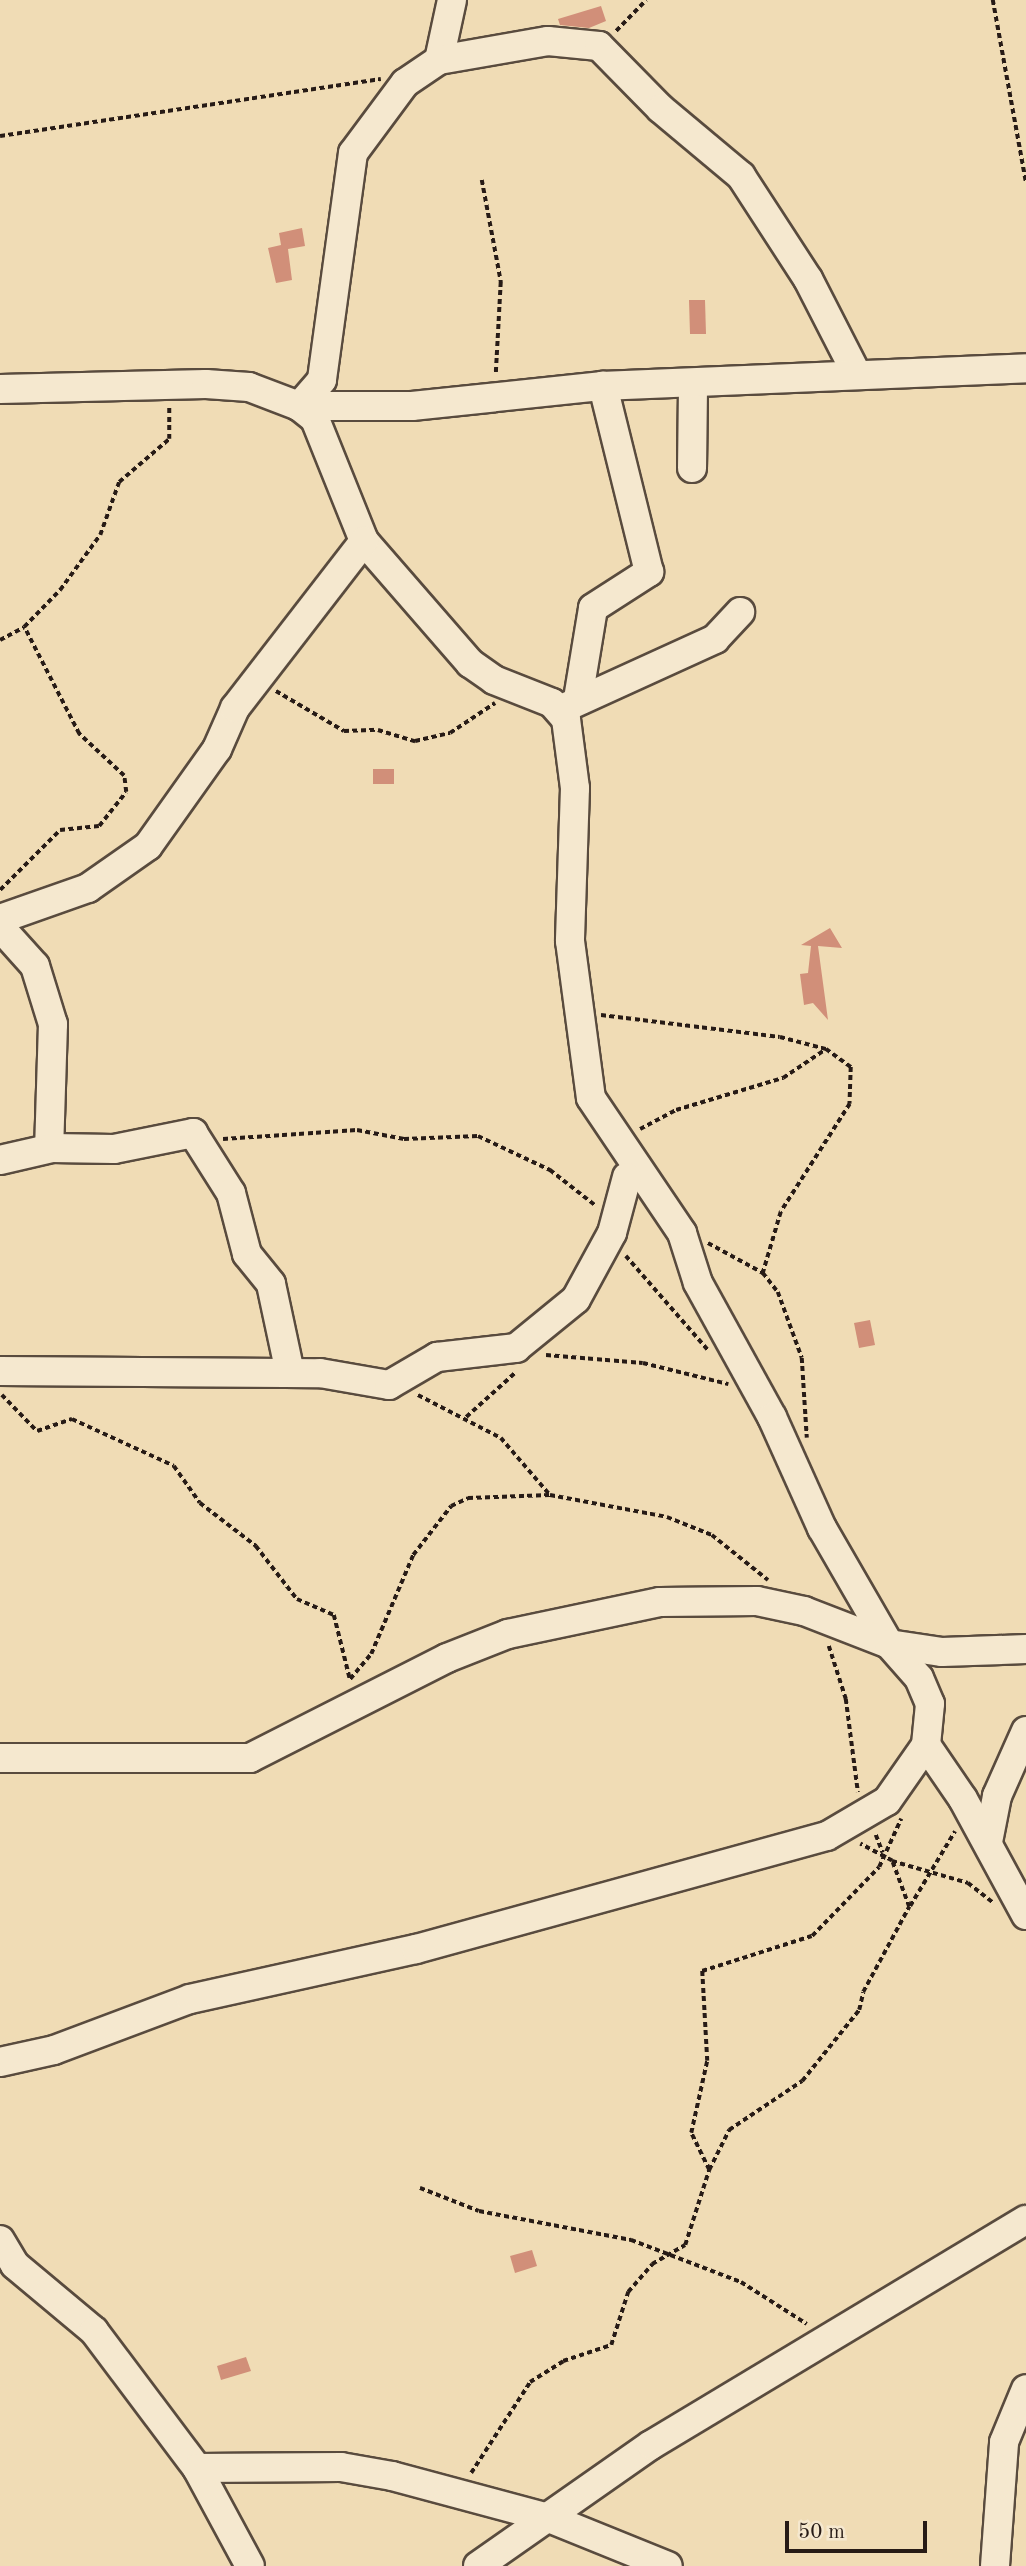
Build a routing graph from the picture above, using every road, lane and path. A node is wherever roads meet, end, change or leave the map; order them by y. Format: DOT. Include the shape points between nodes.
graph roads {
  1 [pos="452,0"];
  2 [pos="646,0"];
  3 [pos="993,0"];
  4 [pos="599,46"];
  5 [pos="439,60"];
  6 [pos="411,77"];
  7 [pos="0,136"];
  8 [pos="482,180"];
  9 [pos="1026,182"];
  10 [pos="1026,368"];
  11 [pos="855,371"];
  12 [pos="686,384"];
  13 [pos="162,385"];
  14 [pos="603,386"];
  15 [pos="0,389"];
  16 [pos="494,394"];
  17 [pos="299,406"];
  18 [pos="692,468"];
  19 [pos="364,541"];
  20 [pos="740,612"];
  21 [pos="24,626"];
  22 [pos="0,640"];
  23 [pos="255,683"];
  24 [pos="504,684"];
  25 [pos="570,705"];
  26 [pos="0,890"];
  27 [pos="0,919"];
  28 [pos="0,927"];
  29 [pos="581,1013"];
  30 [pos="826,1049"];
  31 [pos="621,1142"];
  32 [pos="206,1145"];
  33 [pos="49,1148"];
  34 [pos="0,1160"];
  35 [pos="627,1177"];
  36 [pos="612,1233"];
  37 [pos="682,1233"];
  38 [pos="763,1273"];
  39 [pos="542,1354"];
  40 [pos="712,1354"];
  41 [pos="522,1364"];
  42 [pos="0,1371"];
  43 [pos="290,1373"];
  44 [pos="396,1385"];
  45 [pos="743,1389"];
  46 [pos="0,1392"];
  47 [pos="466,1417"];
  48 [pos="806,1444"];
  49 [pos="550,1495"];
  50 [pos="808,1614"];
  51 [pos="888,1644"];
  52 [pos="1026,1649"];
  53 [pos="351,1692"];
  54 [pos="1026,1731"];
  55 [pos="926,1745"];
  56 [pos="0,1758"];
  57 [pos="963,1799"];
  58 [pos="887,1801"];
  59 [pos="856,1823"];
  60 [pos="988,1842"];
  61 [pos="887,1857"];
  62 [pos="891,1861"];
  63 [pos="932,1871"];
  64 [pos="998,1904"];
  65 [pos="909,1907"];
  66 [pos="1026,1915"];
  67 [pos="0,2062"];
  68 [pos="709,2170"];
  69 [pos="420,2188"];
  70 [pos="1026,2220"];
  71 [pos="0,2240"];
  72 [pos="667,2254"];
  73 [pos="828,2340"];
  74 [pos="1026,2389"];
  75 [pos="197,2468"];
  76 [pos="451,2495"];
  77 [pos="549,2518"];
  78 [pos="250,2566"];
  79 [pos="478,2566"];
  80 [pos="668,2566"];
  81 [pos="995,2566"];
  1 -- 5 [label="street"];
  2 -- 4 [label="path"];
  3 -- 9 [label="path"];
  4 -- 5 [label="street" via="548,41"];
  4 -- 11 [label="street" via="661,109 741,176 808,279"];
  5 -- 6 [label="street"];
  6 -- 7 [label="path" via="172,106"];
  6 -- 17 [label="street" via="353,153 322,380"];
  8 -- 16 [label="path" via="503,313"];
  10 -- 11 [label="street"];
  11 -- 12 [label="street"];
  12 -- 14 [label="street"];
  12 -- 18 [label="street" via="693,388"];
  13 -- 15 [label="street"];
  13 -- 17 [label="street" via="249,387"];
  13 -- 21 [label="path" via="169,439 126,474 100,535"];
  14 -- 16 [label="street"];
  14 -- 25 [label="street" via="649,572 593,608"];
  16 -- 17 [label="street" via="412,406"];
  17 -- 19 [label="street" via="315,419"];
  19 -- 23 [label="street"];
  19 -- 24 [label="street" via="470,663"];
  20 -- 25 [label="street" via="715,639"];
  21 -- 22 [label="path"];
  21 -- 26 [label="path" via="79,733 124,776 126,792 99,826 60,830"];
  23 -- 24 [label="path" via="314,708 344,732 378,730 415,741 470,724 497,702"];
  23 -- 27 [label="street" via="185,800 148,846 88,887"];
  24 -- 25 [label="street"];
  25 -- 29 [label="street" via="575,788 570,941"];
  28 -- 33 [label="street" via="29,955 51,1013"];
  29 -- 30 [label="path" via="656,1018"];
  29 -- 31 [label="street" via="585,1079 599,1113"];
  30 -- 31 [label="path" via="783,1078 677,1110"];
  30 -- 38 [label="path" via="851,1067 855,1088 833,1138 781,1212"];
  31 -- 37 [label="street"];
  32 -- 33 [label="street" via="193,1133 180,1133 114,1149"];
  32 -- 36 [label="path" via="243,1133 290,1138 357,1130 404,1139 478,1136 561,1177 602,1213"];
  32 -- 43 [label="street" via="231,1193 247,1254 271,1284"];
  33 -- 34 [label="street"];
  35 -- 36 [label="street"];
  36 -- 40 [label="path" via="637,1276"];
  36 -- 44 [label="street" via="576,1299 537,1337 516,1348 437,1357"];
  37 -- 38 [label="path"];
  37 -- 51 [label="street" via="707,1301"];
  38 -- 48 [label="path" via="790,1319 802,1358 808,1393"];
  39 -- 45 [label="path" via="643,1363"];
  41 -- 47 [label="path"];
  42 -- 43 [label="street"];
  43 -- 44 [label="street" via="342,1374"];
  44 -- 47 [label="path"];
  46 -- 53 [label="path" via="37,1431 72,1419 174,1466 200,1503 256,1546 292,1594 334,1615"];
  47 -- 49 [label="path" via="501,1438"];
  49 -- 50 [label="path" via="696,1527"];
  49 -- 53 [label="path" via="487,1494 452,1506 413,1555"];
  50 -- 51 [label="street"];
  50 -- 53 [label="street" via="757,1601 660,1602 572,1617"];
  50 -- 59 [label="path" via="846,1699 849,1752 866,1810"];
  51 -- 52 [label="street" via="968,1653"];
  51 -- 55 [label="street" via="919,1678 930,1704"];
  53 -- 56 [label="street" via="297,1738 237,1761"];
  54 -- 60 [label="street" via="997,1796"];
  55 -- 57 [label="street"];
  55 -- 58 [label="street"];
  57 -- 60 [label="street"];
  57 -- 63 [label="path" via="959,1824"];
  58 -- 59 [label="street"];
  58 -- 61 [label="path" via="901,1819"];
  59 -- 67 [label="street" via="416,1950 190,1999 54,2050"];
  60 -- 66 [label="street"];
  61 -- 62 [label="path"];
  61 -- 68 [label="path" via="806,1940 702,1971 707,2061 691,2133"];
  62 -- 63 [label="path"];
  62 -- 65 [label="path"];
  63 -- 64 [label="path" via="968,1883"];
  63 -- 65 [label="path"];
  65 -- 68 [label="path" via="865,1987 859,2010 802,2081 738,2120"];
  68 -- 72 [label="path" via="685,2245"];
  69 -- 72 [label="path" via="479,2211 579,2226"];
  70 -- 73 [label="street"];
  71 -- 75 [label="street" via="15,2265 94,2331"];
  72 -- 73 [label="path" via="741,2282"];
  72 -- 76 [label="path" via="628,2291 611,2345 563,2361 530,2382 500,2436"];
  73 -- 77 [label="street" via="651,2445"];
  74 -- 81 [label="street" via="1004,2442"];
  75 -- 76 [label="street" via="341,2467"];
  75 -- 78 [label="street"];
  76 -- 77 [label="street"];
  77 -- 79 [label="street"];
  77 -- 80 [label="street"];
}
